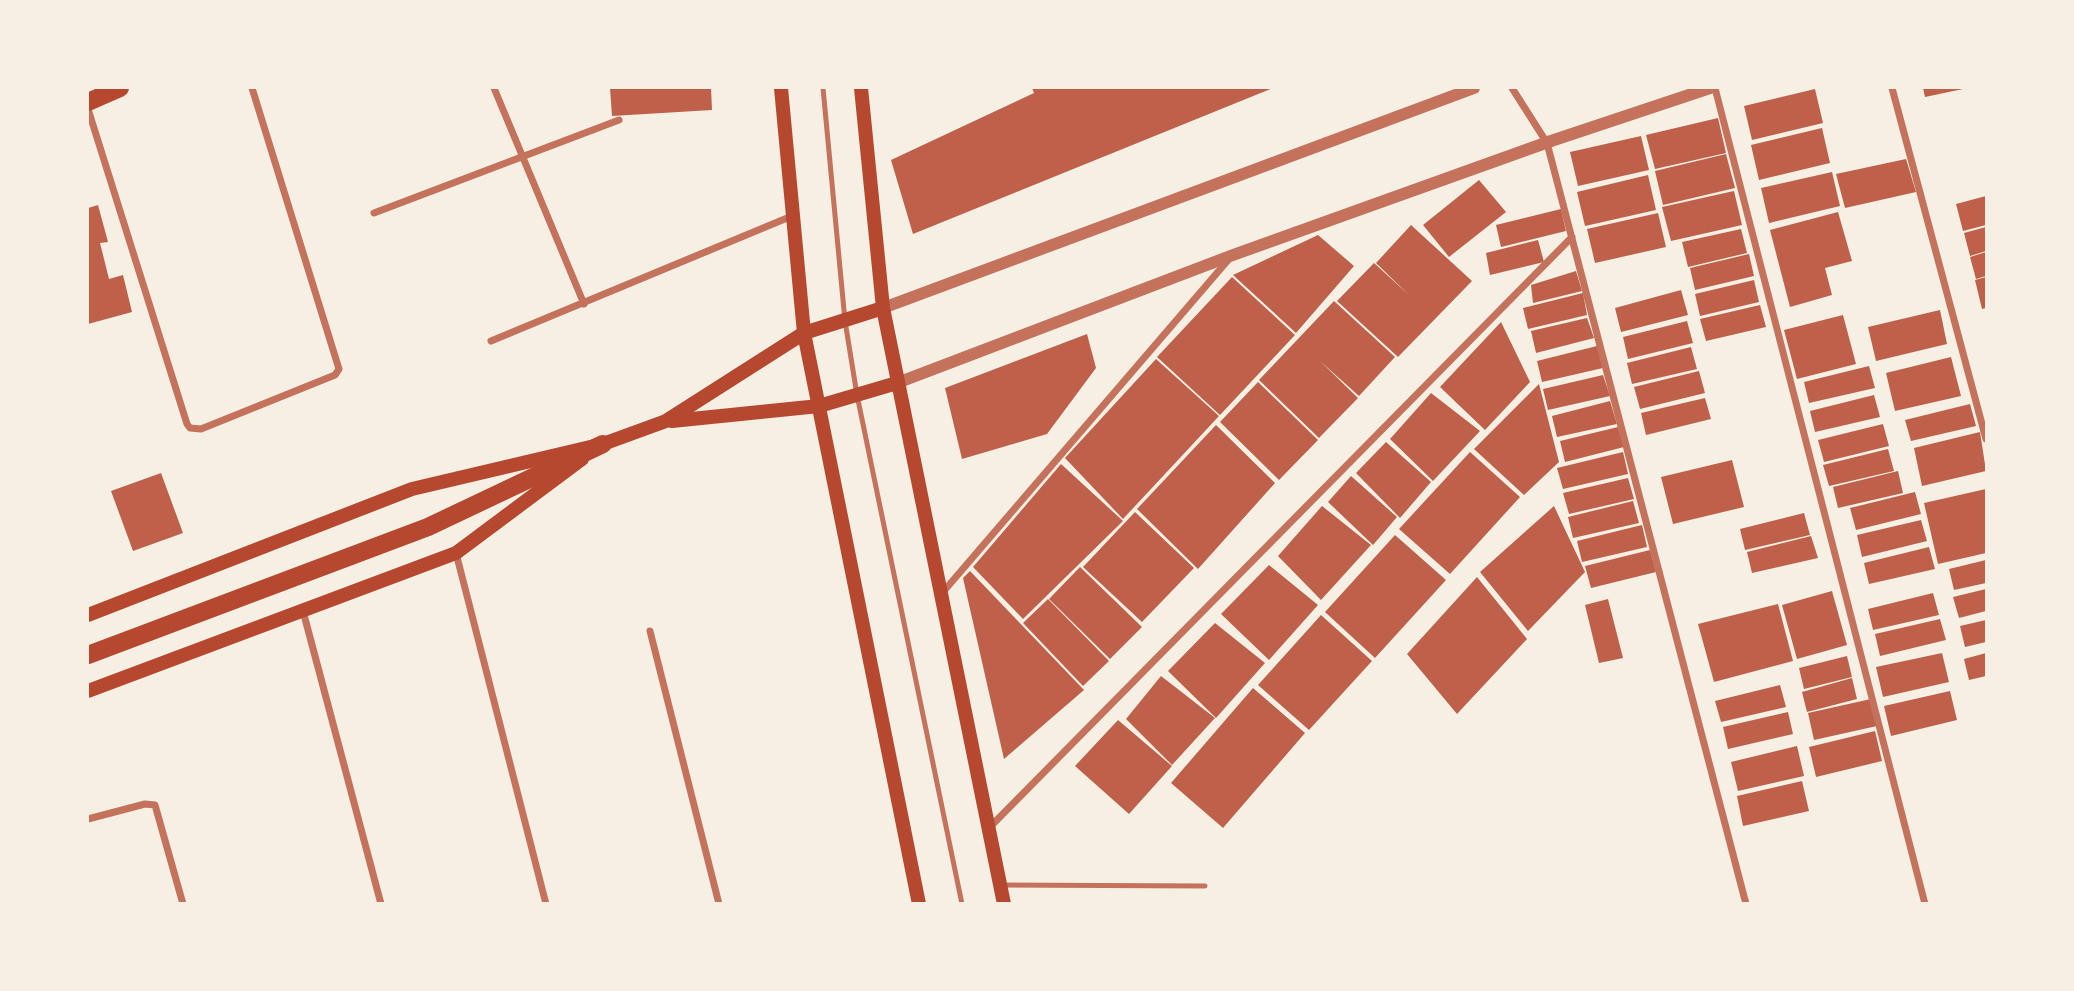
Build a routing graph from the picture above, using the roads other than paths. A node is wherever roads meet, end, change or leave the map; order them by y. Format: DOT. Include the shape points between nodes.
graph roads {
  1 [pos="120,88"];
  2 [pos="252,88"];
  3 [pos="494,88"];
  4 [pos="780,88"];
  5 [pos="824,88"];
  6 [pos="861,88"];
  7 [pos="1474,88"];
  8 [pos="1512,88"];
  9 [pos="1713,88"];
  10 [pos="1892,88"];
  11 [pos="88,102"];
  12 [pos="88,109"];
  13 [pos="619,120"];
  14 [pos="1547,143"];
  15 [pos="523,158"];
  16 [pos="373,213"];
  17 [pos="792,216"];
  18 [pos="1572,237"];
  19 [pos="1233,254"];
  20 [pos="584,303"];
  21 [pos="883,309"];
  22 [pos="845,321"];
  23 [pos="804,333"];
  24 [pos="491,341"];
  25 [pos="897,383"];
  26 [pos="857,396"];
  27 [pos="819,406"];
  28 [pos="666,421"];
  29 [pos="1986,439"];
  30 [pos="603,444"];
  31 [pos="456,553"];
  32 [pos="940,595"];
  33 [pos="303,611"];
  34 [pos="88,615"];
  35 [pos="650,631"];
  36 [pos="88,655"];
  37 [pos="88,691"];
  38 [pos="88,819"];
  39 [pos="989,828"];
  40 [pos="1000,885"];
  41 [pos="1205,886"];
  42 [pos="183,904"];
  43 [pos="381,904"];
  44 [pos="546,904"];
  45 [pos="719,904"];
  46 [pos="919,904"];
  47 [pos="962,904"];
  48 [pos="1004,904"];
  49 [pos="1746,904"];
  50 [pos="1925,904"];
  1 -- 11 [label="main road"];
  2 -- 12 [label="street" via="340,369 201,429 187,424"];
  3 -- 15 [label="street"];
  4 -- 17 [label="main road"];
  5 -- 22 [label="lane"];
  6 -- 21 [label="main road"];
  7 -- 21 [label="street"];
  8 -- 14 [label="street"];
  9 -- 14 [label="street"];
  9 -- 50 [label="street"];
  10 -- 29 [label="street"];
  13 -- 15 [label="street"];
  14 -- 18 [label="street"];
  14 -- 19 [label="street"];
  15 -- 16 [label="street"];
  15 -- 20 [label="street"];
  17 -- 20 [label="street"];
  17 -- 23 [label="main road"];
  18 -- 39 [label="street"];
  18 -- 49 [label="street"];
  19 -- 25 [label="street"];
  19 -- 32 [label="street"];
  20 -- 24 [label="street"];
  21 -- 22 [label="main road"];
  21 -- 25 [label="main road"];
  22 -- 23 [label="main road"];
  22 -- 26 [label="lane"];
  23 -- 27 [label="main road"];
  23 -- 28 [label="main road"];
  25 -- 26 [label="main road"];
  25 -- 32 [label="main road"];
  26 -- 27 [label="main road"];
  26 -- 47 [label="lane"];
  27 -- 28 [label="main road"];
  27 -- 46 [label="main road"];
  28 -- 30 [label="main road"];
  30 -- 31 [label="main road"];
  30 -- 34 [label="main road" via="412,489"];
  30 -- 36 [label="main road" via="428,527"];
  31 -- 33 [label="main road"];
  31 -- 44 [label="street"];
  32 -- 39 [label="main road"];
  33 -- 37 [label="main road"];
  33 -- 43 [label="street"];
  35 -- 45 [label="street"];
  38 -- 42 [label="street" via="155,805"];
  39 -- 40 [label="main road"];
  40 -- 41 [label="lane"];
  40 -- 48 [label="main road"];
}
